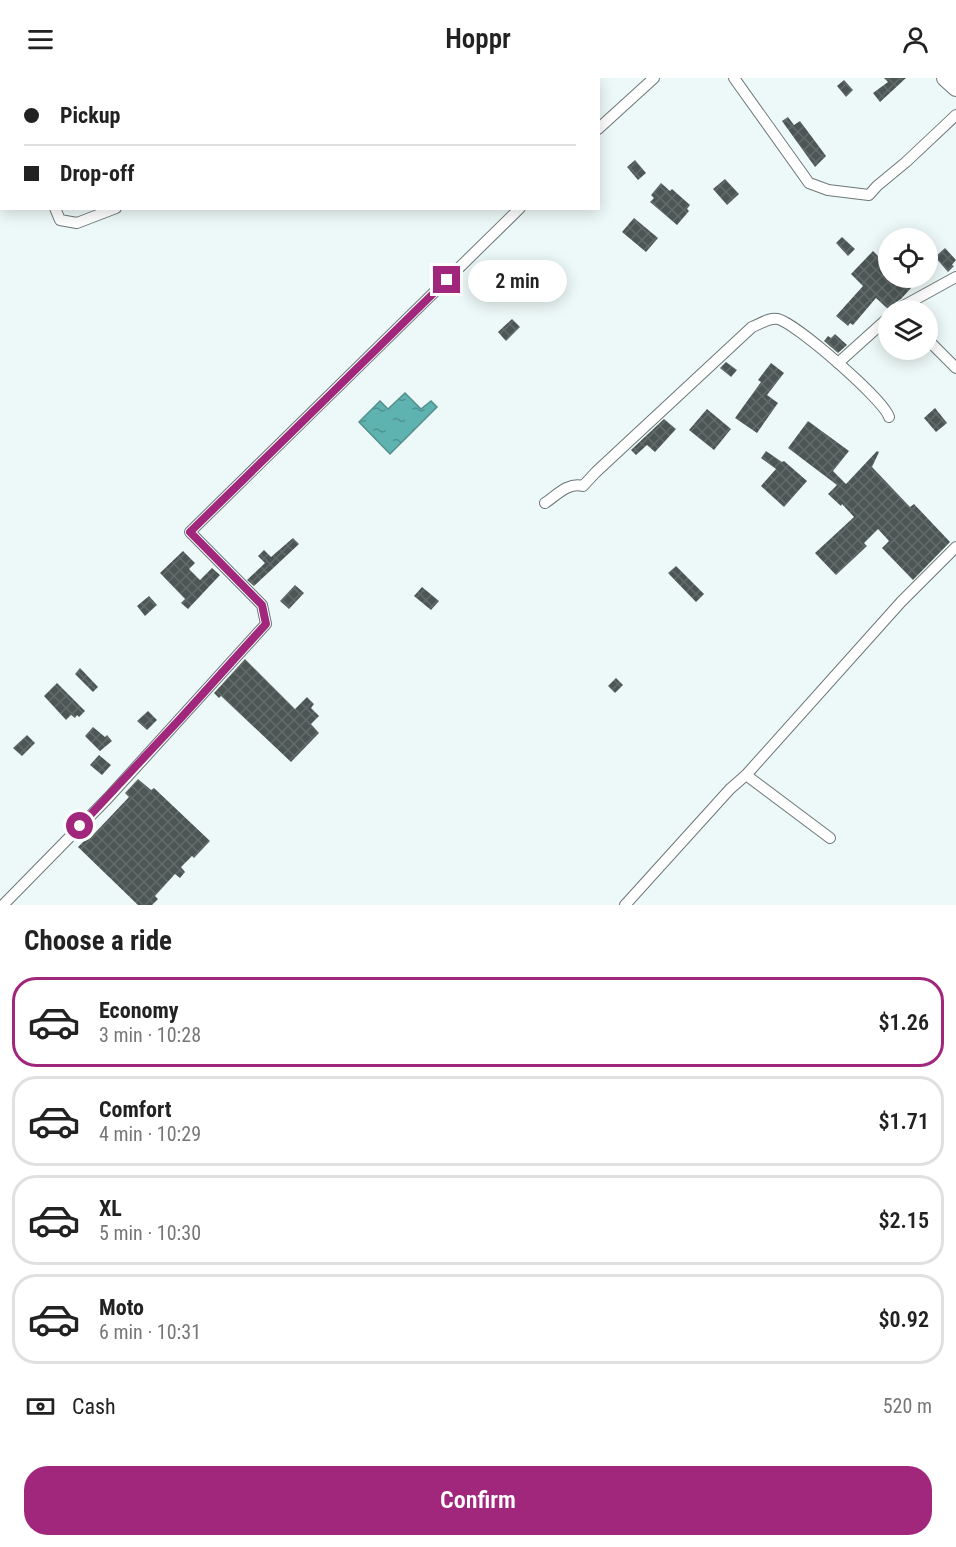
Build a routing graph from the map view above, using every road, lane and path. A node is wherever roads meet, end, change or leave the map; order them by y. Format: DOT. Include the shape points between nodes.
graph roads {
  1 [pos="654,78"];
  2 [pos="734,78"];
  3 [pos="945,78"];
  4 [pos="956,88"];
  5 [pos="956,115"];
  6 [pos="600,127"];
  7 [pos="56,210"];
  8 [pos="111,210"];
  9 [pos="518,210"];
  10 [pos="956,277"];
  11 [pos="915,300"];
  12 [pos="878,327"];
  13 [pos="938,350"];
  14 [pos="838,363"];
  15 [pos="956,368"];
  16 [pos="889,417"];
  17 [pos="545,503"];
  18 [pos="956,547"];
  19 [pos="746,775"];
  20 [pos="830,838"];
  21 [pos="3,905"];
  22 [pos="625,905"];
  1 -- 6 [label="street"];
  2 -- 5 [label="street" via="809,183 828,190 869,195"];
  3 -- 4 [label="main road"];
  7 -- 8 [label="street" via="60,220 77,223"];
  9 -- 21 [label="street" via="190,532 262,605 266,624 108,798"];
  10 -- 11 [label="street"];
  12 -- 14 [label="street"];
  13 -- 15 [label="street"];
  14 -- 16 [label="street" via="883,405"];
  14 -- 17 [label="street" via="789,324 772,318 753,327 584,486 568,487"];
  18 -- 19 [label="street" via="901,602"];
  19 -- 20 [label="street"];
  19 -- 22 [label="street"];
}
